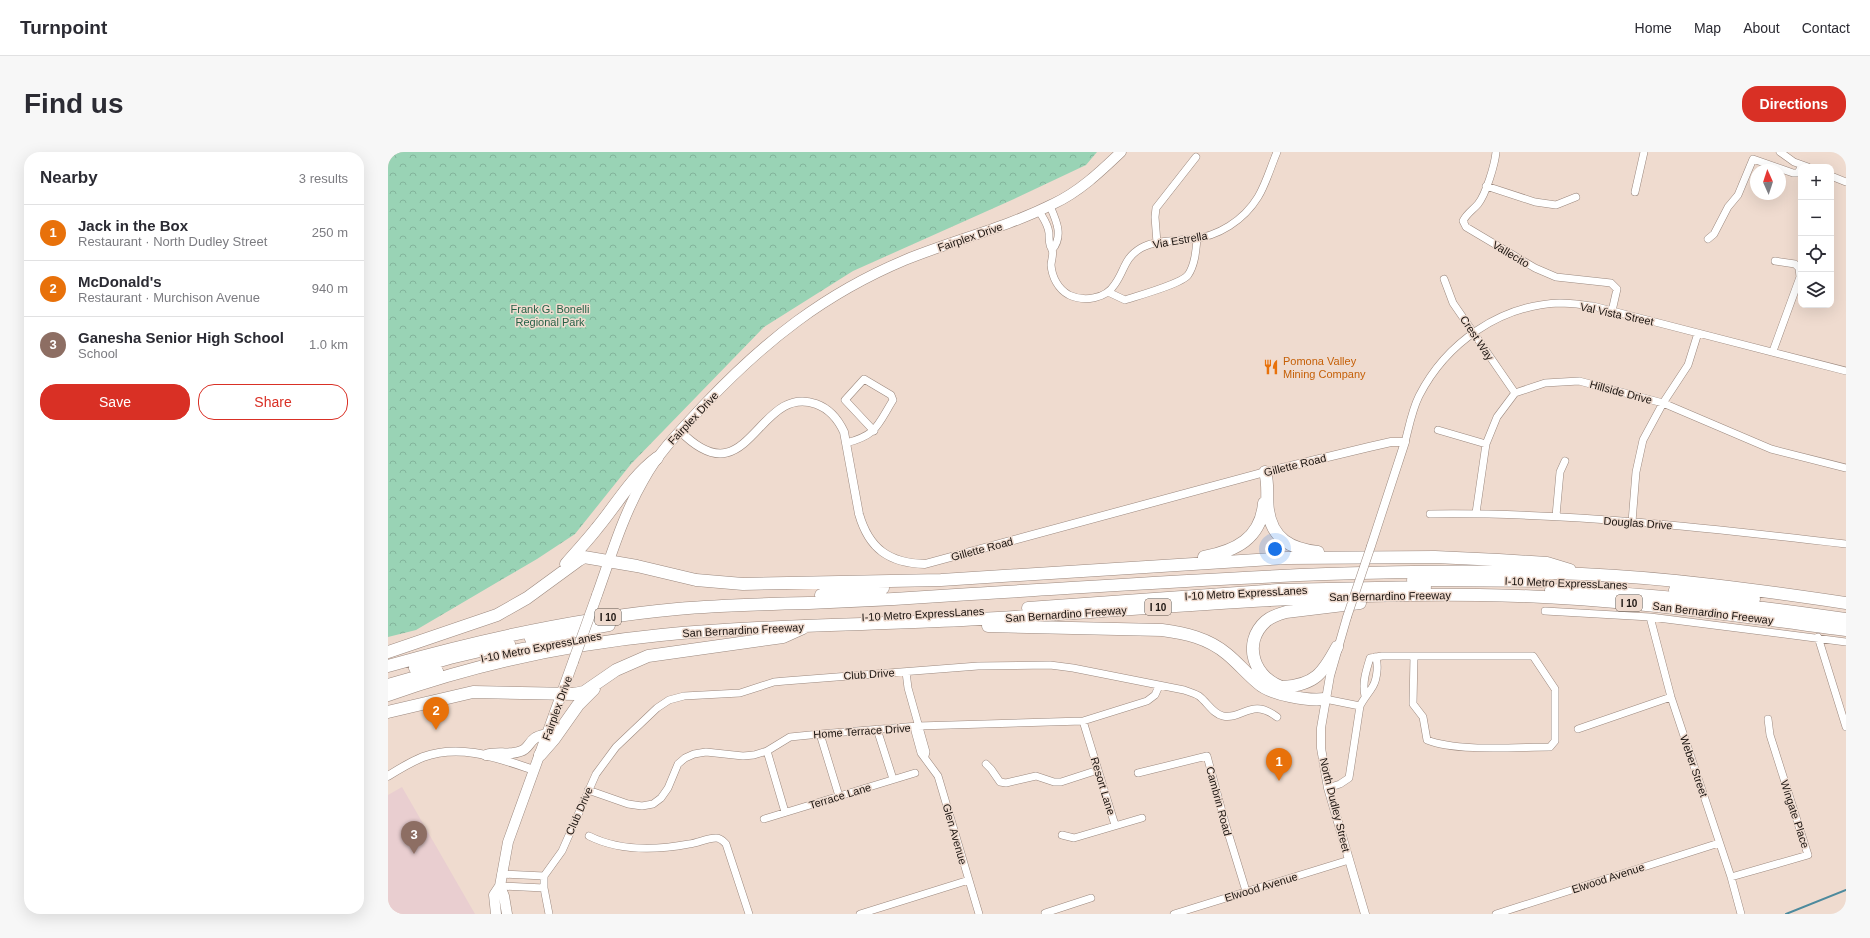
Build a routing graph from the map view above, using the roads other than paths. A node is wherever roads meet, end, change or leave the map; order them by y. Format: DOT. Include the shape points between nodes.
graph roads {
  1 [pos="1121,152"];
  2 [pos="1277,152"];
  3 [pos="1496,152"];
  4 [pos="1644,152"];
  5 [pos="1780,152"];
  6 [pos="1196,157"];
  7 [pos="1801,164"];
  8 [pos="1798,172"];
  9 [pos="1834,177"];
  10 [pos="1846,182"];
  11 [pos="1486,186"];
  12 [pos="1635,192"];
  13 [pos="1576,197"];
  14 [pos="1050,206"];
  15 [pos="1039,211"];
  16 [pos="1058,231"];
  17 [pos="1049,232"];
  18 [pos="1197,239"];
  19 [pos="1708,239"];
  20 [pos="1157,243"];
  21 [pos="1052,250"];
  22 [pos="1775,261"];
  23 [pos="1444,279"];
  24 [pos="1108,292"];
  25 [pos="1612,311"];
  26 [pos="1472,332"];
  27 [pos="1698,333"];
  28 [pos="1772,351"];
  29 [pos="1846,371"];
  30 [pos="1515,394"];
  31 [pos="1663,403"];
  32 [pos="1438,430"];
  33 [pos="680,431"];
  34 [pos="874,431"];
  35 [pos="1404,442"];
  36 [pos="846,443"];
  37 [pos="1486,444"];
  38 [pos="657,458"];
  39 [pos="1565,461"];
  40 [pos="1846,468"];
  41 [pos="1265,472"];
  42 [pos="1476,513"];
  43 [pos="1430,514"];
  44 [pos="1556,516"];
  45 [pos="1632,522"];
  46 [pos="1846,544"];
  47 [pos="1380,558"];
  48 [pos="609,562"];
  49 [pos="1152,567"];
  50 [pos="1584,574"];
  51 [pos="941,580"];
  52 [pos="1142,583"];
  53 [pos="544,586"];
  54 [pos="1411,596"];
  55 [pos="832,602"];
  56 [pos="1846,602"];
  57 [pos="741,605"];
  58 [pos="1545,611"];
  59 [pos="1846,611"];
  60 [pos="1650,617"];
  61 [pos="1846,620"];
  62 [pos="905,623"];
  63 [pos="808,626"];
  64 [pos="1846,630"];
  65 [pos="1818,637"];
  66 [pos="1846,642"];
  67 [pos="1337,647"];
  68 [pos="388,652"];
  69 [pos="1414,656"];
  70 [pos="1375,657"];
  71 [pos="388,666"];
  72 [pos="906,672"];
  73 [pos="388,676"];
  74 [pos="1365,676"];
  75 [pos="1375,679"];
  76 [pos="598,683"];
  77 [pos="388,685"];
  78 [pos="1159,686"];
  79 [pos="1283,687"];
  80 [pos="562,693"];
  81 [pos="388,695"];
  82 [pos="1364,696"];
  83 [pos="1670,697"];
  84 [pos="1325,699"];
  85 [pos="1360,706"];
  86 [pos="388,712"];
  87 [pos="1277,717"];
  88 [pos="1768,719"];
  89 [pos="1083,720"];
  90 [pos="918,726"];
  91 [pos="1846,727"];
  92 [pos="877,729"];
  93 [pos="1578,729"];
  94 [pos="547,734"];
  95 [pos="820,734"];
  96 [pos="767,751"];
  97 [pos="486,754"];
  98 [pos="540,755"];
  99 [pos="986,764"];
  100 [pos="534,770"];
  101 [pos="1098,770"];
  102 [pos="915,773"];
  103 [pos="1138,773"];
  104 [pos="388,776"];
  105 [pos="892,779"];
  106 [pos="1328,788"];
  107 [pos="588,790"];
  108 [pos="839,796"];
  109 [pos="785,812"];
  110 [pos="1142,818"];
  111 [pos="764,819"];
  112 [pos="1115,825"];
  113 [pos="1062,835"];
  114 [pos="589,836"];
  115 [pos="1719,843"];
  116 [pos="1349,860"];
  117 [pos="502,874"];
  118 [pos="544,876"];
  119 [pos="1731,877"];
  120 [pos="969,880"];
  121 [pos="500,886"];
  122 [pos="544,888"];
  123 [pos="1246,891"];
  124 [pos="1091,898"];
  125 [pos="1064,910"];
  126 [pos="1045,913"];
  127 [pos="496,914"];
  128 [pos="507,914"];
  129 [pos="549,914"];
  130 [pos="748,914"];
  131 [pos="860,914"];
  132 [pos="979,914"];
  133 [pos="1174,914"];
  134 [pos="1365,914"];
  135 [pos="1496,914"];
  136 [pos="1741,914"];
  1 -- 14 [label="main road, Fairplex Drive" via="1086,183"];
  2 -- 18 [label="street, Via Estrella" via="1258,196 1247,211 1220,232"];
  3 -- 11 [label="street, Vallecito"];
  4 -- 12 [label="street"];
  5 -- 7 [label="street"];
  6 -- 20 [label="street" via="1156,208"];
  8 -- 19 [label="street" via="1793,173 1753,159 1738,195 1728,207 1714,234"];
  9 -- 10 [label="street"];
  11 -- 13 [label="street" via="1535,202 1556,205"];
  11 -- 25 [label="street, Vallecito" via="1479,203 1464,220 1466,227 1535,268 1556,277 1611,283 1617,289"];
  14 -- 15 [label="main road, Fairplex Drive"];
  14 -- 16 [label="street" via="1057,221"];
  15 -- 17 [label="street"];
  15 -- 33 [label="main road, Fairplex Drive" via="906,260 864,279 831,298 764,347 728,380"];
  16 -- 17 [label="street"];
  16 -- 21 [label="street" via="1058,239"];
  17 -- 21 [label="street"];
  18 -- 20 [label="street, Via Estrella"];
  18 -- 24 [label="street" via="1195,255 1187,275 1178,282 1124,300"];
  20 -- 24 [label="street, Via Estrella" via="1142,247 1132,254 1124,263 1115,285"];
  21 -- 24 [label="street" via="1052,273 1064,292 1083,299"];
  22 -- 28 [label="street" via="1795,264 1799,268 1800,277"];
  23 -- 26 [label="street, Crest Way" via="1454,303"];
  25 -- 26 [label="street, Val Vista Street" via="1593,306 1560,303 1545,305 1500,316"];
  25 -- 27 [label="street, Val Vista Street"];
  26 -- 30 [label="street, Crest Way"];
  26 -- 35 [label="street, Val Vista Street" via="1433,372 1419,397"];
  27 -- 28 [label="street, Val Vista Street"];
  27 -- 31 [label="street" via="1688,365"];
  28 -- 29 [label="street, Val Vista Street"];
  30 -- 31 [label="street, Hillside Drive" via="1546,383 1579,381"];
  30 -- 37 [label="street" via="1497,417"];
  31 -- 40 [label="street, Hillside Drive" via="1771,449"];
  31 -- 45 [label="street" via="1643,440 1636,472"];
  32 -- 37 [label="street"];
  33 -- 36 [label="street, Gillette Road" via="701,449 712,453 730,451 744,445 783,406 802,402 813,403 832,413 839,422"];
  33 -- 38 [label="main road, Fairplex Drive"];
  34 -- 34 [label="street" via="893,400 891,395 864,379 845,400"];
  34 -- 36 [label="street"];
  35 -- 41 [label="street, Gillette Road" via="1391,442"];
  35 -- 67 [label="street, North Dudley Street, bridge"];
  36 -- 41 [label="street, Gillette Road" via="863,528 876,548 897,561 910,564 939,561"];
  37 -- 42 [label="street"];
  38 -- 48 [label="main road, Fairplex Drive" via="632,500"];
  38 -- 53 [label="highway" via="642,469 597,528"];
  39 -- 44 [label="street" via="1560,472"];
  41 -- 47 [label="highway" via="1270,521 1286,544 1304,550"];
  41 -- 49 [label="highway" via="1263,511 1256,529 1243,543 1222,554"];
  42 -- 43 [label="street, Douglas Drive"];
  42 -- 44 [label="street, Douglas Drive"];
  44 -- 45 [label="street, Douglas Drive"];
  45 -- 46 [label="street, Douglas Drive" via="1722,529"];
  47 -- 49 [label="highway" via="1287,558"];
  47 -- 50 [label="highway" via="1435,557 1547,562"];
  48 -- 51 [label="highway" via="696,580 727,583"];
  48 -- 53 [label="highway" via="584,557"];
  48 -- 80 [label="main road, Fairplex Drive, bridge"];
  49 -- 51 [label="highway"];
  50 -- 52 [label="highway, San Bernardino Freeway / I 10" via="1306,574"];
  50 -- 56 [label="highway, San Bernardino Freeway / I 10" via="1685,581"];
  51 -- 57 [label="highway"];
  52 -- 55 [label="highway, San Bernardino Freeway / I 10"];
  52 -- 59 [label="highway, I-10 Metro ExpressLanes" via="1163,590 1379,581 1548,582 1716,594"];
  53 -- 68 [label="highway" via="497,615"];
  54 -- 62 [label="highway, San Bernardino Freeway / I 10" via="1292,598 1046,616"];
  54 -- 64 [label="highway, San Bernardino Freeway / I 10" via="1479,595 1661,605"];
  54 -- 79 [label="highway" via="1286,612 1266,621 1255,638 1253,658 1262,675"];
  55 -- 57 [label="highway, San Bernardino Freeway / I 10"];
  55 -- 73 [label="highway, I-10 Metro ExpressLanes" via="816,609 698,615 602,626 450,658"];
  57 -- 71 [label="highway, San Bernardino Freeway / I 10" via="671,609 573,622 452,648"];
  58 -- 60 [label="street"];
  60 -- 65 [label="street"];
  60 -- 83 [label="street, Weber Street"];
  61 -- 77 [label="highway, I-10 Metro ExpressLanes" via="1710,602 1581,591 1441,587 1285,590 1007,610 757,620 646,628 521,649"];
  62 -- 63 [label="highway, San Bernardino Freeway / I 10"];
  62 -- 84 [label="highway" via="1178,632 1204,639 1221,650 1266,689 1316,700"];
  63 -- 76 [label="highway" via="783,637 648,656 616,670"];
  63 -- 81 [label="highway, San Bernardino Freeway / I 10" via="691,632 600,643 483,666"];
  65 -- 66 [label="street"];
  65 -- 91 [label="street"];
  67 -- 79 [label="highway" via="1320,675 1299,686"];
  67 -- 84 [label="street, North Dudley Street"];
  69 -- 69 [label="street" via="1533,656 1555,689 1555,741 1550,746 1512,747 1452,746 1427,740 1423,717 1413,704"];
  69 -- 70 [label="street"];
  70 -- 74 [label="street" via="1370,658"];
  70 -- 75 [label="street"];
  72 -- 78 [label="street, Club Drive" via="978,666 1061,666"];
  72 -- 90 [label="street, Glen Avenue"];
  72 -- 107 [label="street, Club Drive" via="774,682 740,693 684,696 669,700 616,747 603,762"];
  74 -- 75 [label="street"];
  74 -- 82 [label="street"];
  75 -- 82 [label="street" via="1372,688"];
  76 -- 80 [label="highway" via="584,692"];
  76 -- 98 [label="highway"];
  78 -- 87 [label="street, Club Drive" via="1192,693 1224,716 1253,708 1263,709"];
  78 -- 89 [label="street, Home Terrace Drive" via="1155,695 1148,701"];
  79 -- 84 [label="highway" via="1318,694"];
  80 -- 86 [label="highway" via="473,692"];
  80 -- 94 [label="main road, Fairplex Drive"];
  82 -- 85 [label="street"];
  83 -- 93 [label="street"];
  83 -- 115 [label="street, Weber Street"];
  84 -- 85 [label="street"];
  84 -- 106 [label="street, North Dudley Street" via="1321,748"];
  85 -- 106 [label="street" via="1349,778"];
  88 -- 119 [label="street, Wingate Place" via="1770,735 1808,855"];
  89 -- 90 [label="street, Home Terrace Drive"];
  89 -- 101 [label="street, Resort Lane"];
  90 -- 92 [label="street, Home Terrace Drive"];
  90 -- 120 [label="street, Glen Avenue" via="915,730 926,752 925,756 938,776"];
  92 -- 95 [label="street, Home Terrace Drive"];
  92 -- 105 [label="street"];
  94 -- 97 [label="main road" via="534,739 522,751 512,754"];
  94 -- 98 [label="main road, Fairplex Drive"];
  95 -- 96 [label="street, Home Terrace Drive" via="790,737"];
  95 -- 108 [label="street"];
  96 -- 107 [label="street, Home Terrace Drive" via="743,756 706,752 685,758 678,764 668,788 653,804 628,804"];
  96 -- 109 [label="street"];
  97 -- 100 [label="street"];
  97 -- 104 [label="street" via="434,754"];
  98 -- 100 [label="main road, Fairplex Drive"];
  99 -- 101 [label="street" via="1000,782 1006,783 1036,776 1060,782"];
  100 -- 117 [label="main road, Fairplex Drive" via="508,842"];
  101 -- 112 [label="street, Resort Lane"];
  102 -- 105 [label="street, Terrace Lane"];
  103 -- 123 [label="street, Cambrin Road" via="1207,756"];
  105 -- 108 [label="street, Terrace Lane"];
  106 -- 116 [label="street, North Dudley Street"];
  107 -- 118 [label="street, Club Drive" via="562,850"];
  108 -- 109 [label="street, Terrace Lane"];
  109 -- 111 [label="street, Terrace Lane"];
  110 -- 112 [label="street, Resort Lane"];
  112 -- 113 [label="street" via="1074,838"];
  114 -- 130 [label="street" via="604,843 638,848 672,847 720,838 726,844"];
  115 -- 119 [label="street, Weber Street"];
  115 -- 135 [label="street, Elwood Avenue"];
  116 -- 123 [label="street, Elwood Avenue"];
  116 -- 134 [label="street, North Dudley Street"];
  117 -- 118 [label="street"];
  117 -- 121 [label="main road, Fairplex Drive"];
  118 -- 122 [label="street"];
  119 -- 136 [label="street, Weber Street"];
  120 -- 131 [label="street"];
  120 -- 132 [label="street, Glen Avenue"];
  121 -- 122 [label="street"];
  121 -- 127 [label="main road, Fairplex Drive" via="494,895"];
  121 -- 128 [label="main road, Fairplex Drive"];
  122 -- 129 [label="street"];
  123 -- 133 [label="street, Elwood Avenue"];
  124 -- 125 [label="street"];
  125 -- 126 [label="street"];
}
